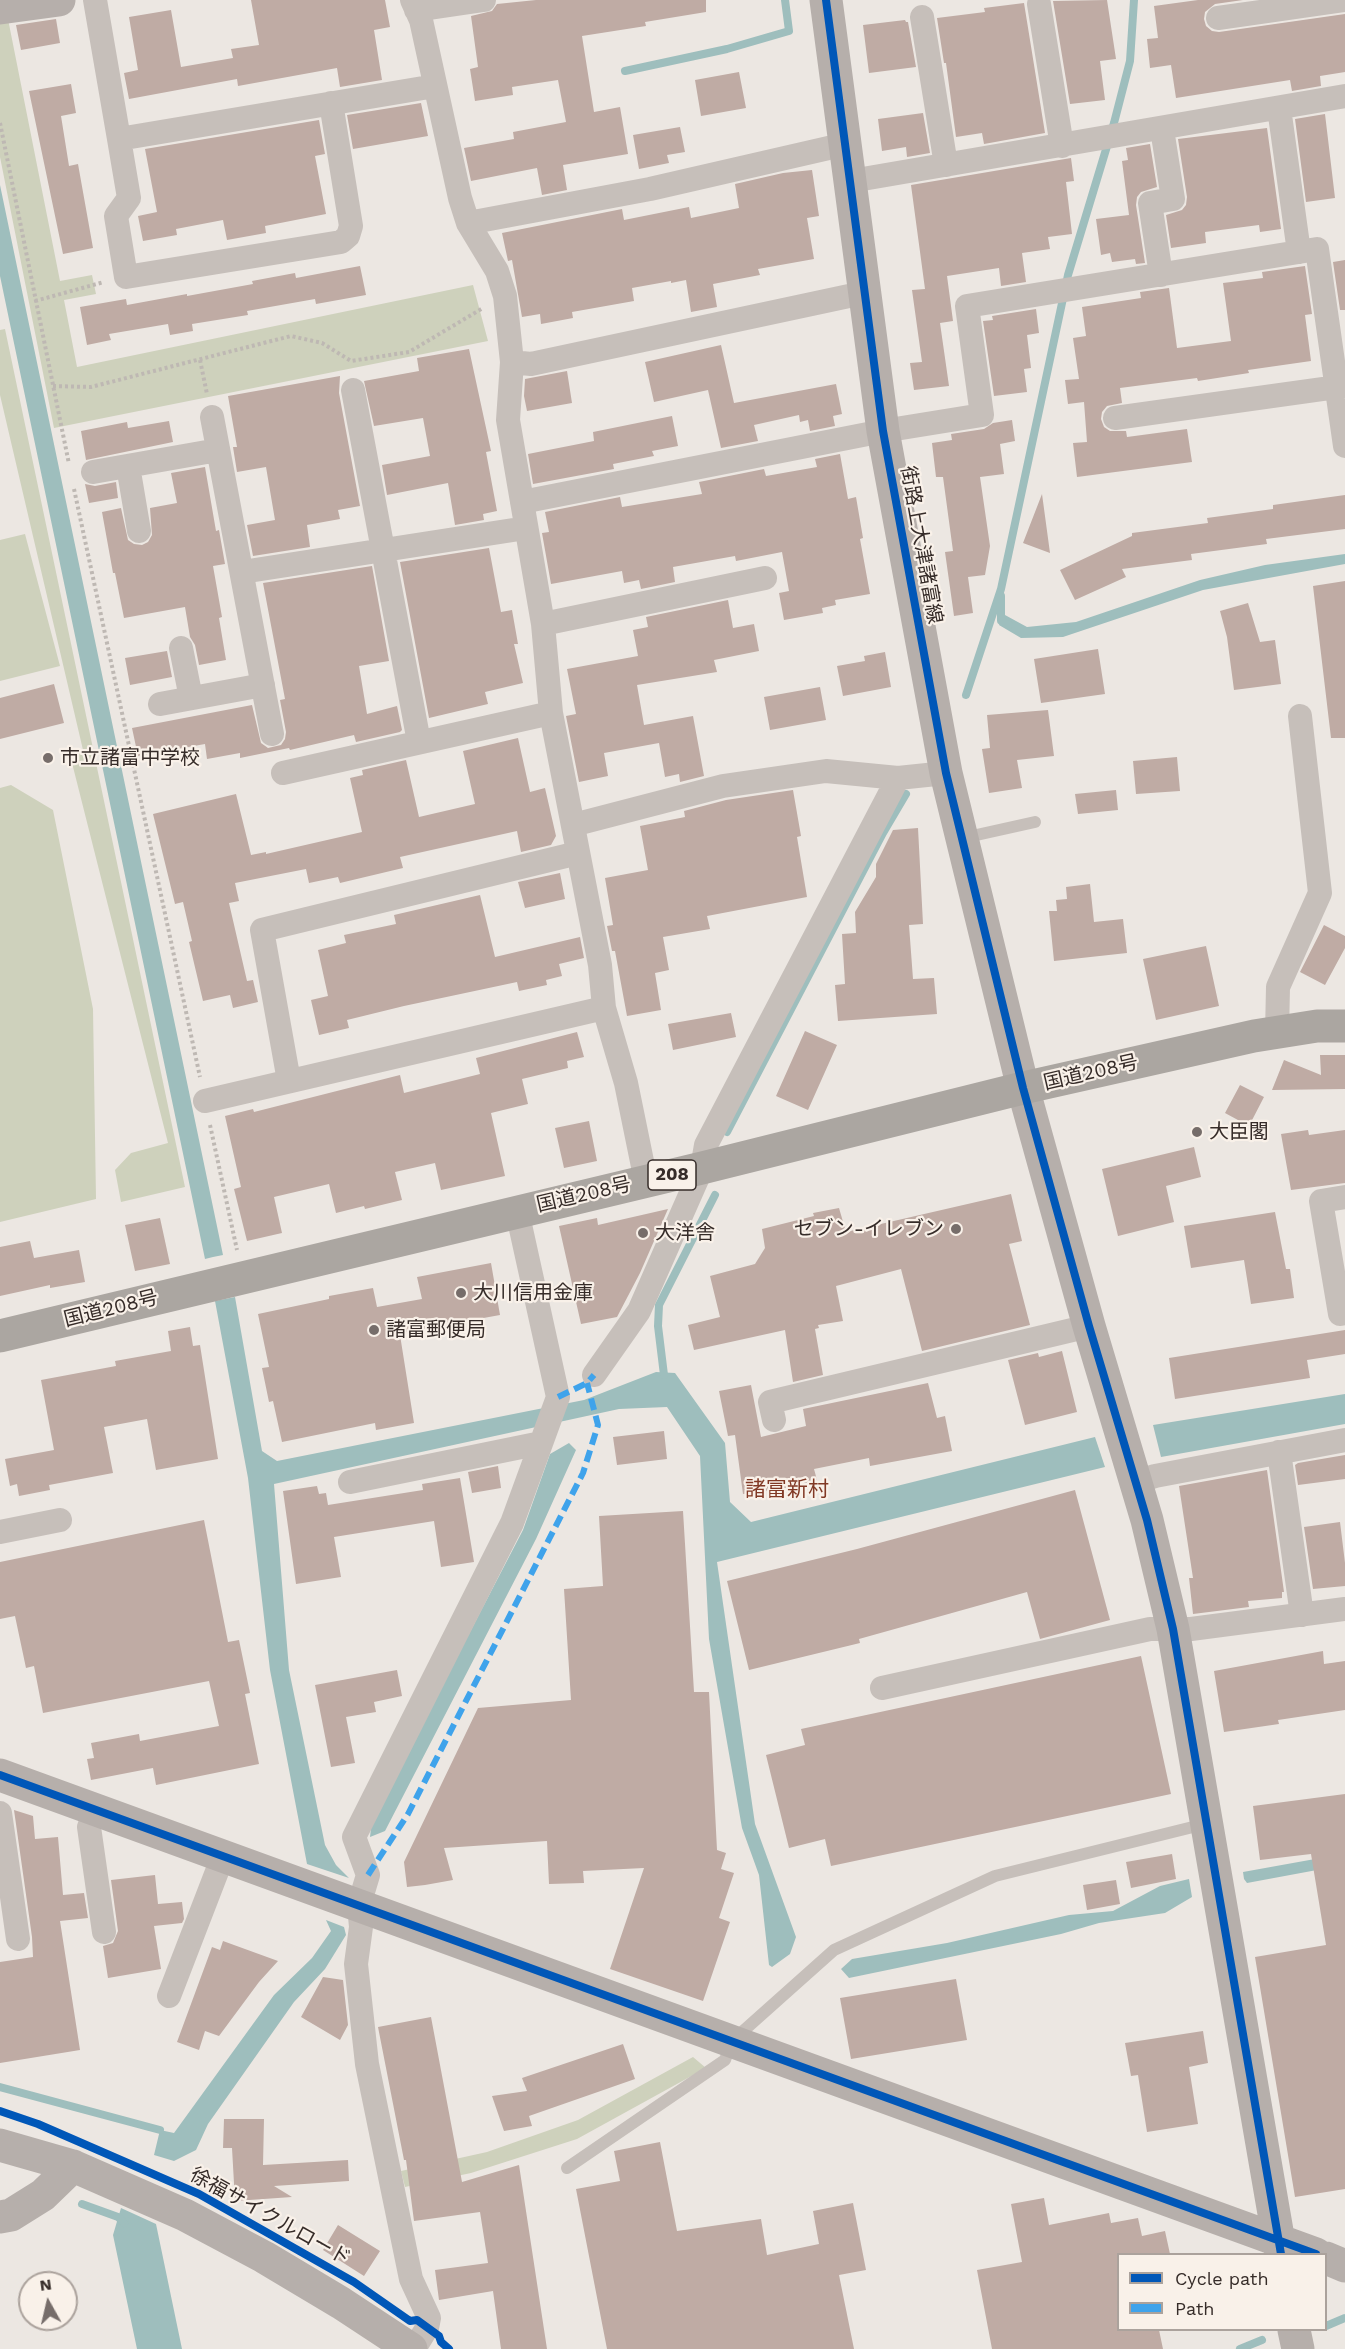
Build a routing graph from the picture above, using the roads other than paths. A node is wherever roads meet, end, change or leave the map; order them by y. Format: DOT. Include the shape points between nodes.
graph roads {
  1 [pos="53,0"];
  2 [pos="95,0"];
  3 [pos="484,0"];
  4 [pos="826,0"];
  5 [pos="1345,0"];
  6 [pos="1039,4"];
  7 [pos="414,5"];
  8 [pos="0,8"];
  9 [pos="1232,11"];
  10 [pos="922,17"];
  11 [pos="435,86"];
  12 [pos="1345,96"];
  13 [pos="331,104"];
  14 [pos="1279,108"];
  15 [pos="1162,129"];
  16 [pos="119,139"];
  17 [pos="846,144"];
  18 [pos="1062,146"];
  19 [pos="946,165"];
  20 [pos="850,181"];
  21 [pos="468,223"];
  22 [pos="1299,252"];
  23 [pos="1161,275"];
  24 [pos="863,292"];
  25 [pos="512,362"];
  26 [pos="1341,387"];
  27 [pos="353,390"];
  28 [pos="212,417"];
  29 [pos="1114,418"];
  30 [pos="883,431"];
  31 [pos="1345,446"];
  32 [pos="218,450"];
  33 [pos="128,466"];
  34 [pos="79,474"];
  35 [pos="522,502"];
  36 [pos="526,528"];
  37 [pos="139,531"];
  38 [pos="383,550"];
  39 [pos="242,572"];
  40 [pos="765,578"];
  41 [pos="543,624"];
  42 [pos="181,648"];
  43 [pos="263,685"];
  44 [pos="190,698"];
  45 [pos="160,704"];
  46 [pos="551,713"];
  47 [pos="1300,716"];
  48 [pos="272,734"];
  49 [pos="419,742"];
  50 [pos="946,772"];
  51 [pos="284,773"];
  52 [pos="898,778"];
  53 [pos="1035,822"];
  54 [pos="573,825"];
  55 [pos="962,839"];
  56 [pos="578,854"];
  57 [pos="604,1008"];
  58 [pos="1336,1022"];
  59 [pos="1277,1033"];
  60 [pos="289,1081"];
  61 [pos="1023,1088"];
  62 [pos="205,1101"];
  63 [pos="702,1168"];
  64 [pos="646,1181"];
  65 [pos="1345,1197"];
  66 [pos="517,1211"];
  67 [pos="1345,1313"];
  68 [pos="1089,1326"];
  69 [pos="0,1336"];
  70 [pos="594,1375"];
  71 [pos="774,1420"];
  72 [pos="542,1438"];
  73 [pos="1345,1440"];
  74 [pos="1279,1452"];
  75 [pos="350,1482"];
  76 [pos="1136,1482"];
  77 [pos="60,1520"];
  78 [pos="0,1532"];
  79 [pos="1345,1609"];
  80 [pos="1302,1615"];
  81 [pos="1173,1629"];
  82 [pos="882,1688"];
  83 [pos="2,1780"];
  84 [pos="96,1809"];
  85 [pos="0,1813"];
  86 [pos="1207,1824"];
  87 [pos="223,1856"];
  88 [pos="359,1905"];
  89 [pos="104,1932"];
  90 [pos="18,1939"];
  91 [pos="169,1996"];
  92 [pos="732,2041"];
  93 [pos="0,2145"];
  94 [pos="73,2166"];
  95 [pos="567,2168"];
  96 [pos="0,2217"];
  97 [pos="1280,2248"];
  98 [pos="1310,2253"];
  99 [pos="1327,2258"];
  100 [pos="1345,2265"];
  101 [pos="1294,2331"];
  102 [pos="413,2349"];
  103 [pos="1298,2349"];
  1 -- 8 [label="street"];
  2 -- 16 [label="street"];
  3 -- 7 [label="street"];
  4 -- 17 [label="street, 街路上大津諸富線"];
  5 -- 9 [label="street"];
  6 -- 18 [label="street"];
  7 -- 11 [label="street" via="421,20"];
  10 -- 19 [label="street"];
  11 -- 13 [label="street"];
  11 -- 21 [label="street" via="452,171"];
  12 -- 14 [label="street"];
  13 -- 16 [label="street"];
  13 -- 16 [label="street" via="351,226 341,242 126,277 116,216 129,198"];
  14 -- 15 [label="street"];
  14 -- 22 [label="street"];
  15 -- 18 [label="street"];
  15 -- 23 [label="street" via="1173,199 1150,203"];
  17 -- 20 [label="street, 街路上大津諸富線"];
  17 -- 21 [label="street" via="650,189"];
  18 -- 19 [label="street"];
  19 -- 20 [label="street"];
  20 -- 24 [label="street, 街路上大津諸富線"];
  21 -- 25 [label="street" via="497,271 506,296"];
  22 -- 23 [label="street"];
  22 -- 26 [label="street" via="1317,249"];
  23 -- 30 [label="street" via="967,306 982,415"];
  24 -- 25 [label="street" via="531,364"];
  24 -- 30 [label="street, 街路上大津諸富線"];
  25 -- 35 [label="street" via="508,420"];
  26 -- 29 [label="street"];
  26 -- 31 [label="street"];
  27 -- 38 [label="street"];
  28 -- 32 [label="street"];
  30 -- 35 [label="street"];
  30 -- 50 [label="street, 街路上大津諸富線"];
  32 -- 33 [label="street"];
  32 -- 39 [label="street"];
  33 -- 34 [label="street"];
  33 -- 37 [label="street"];
  35 -- 36 [label="street"];
  36 -- 38 [label="street"];
  36 -- 41 [label="street"];
  38 -- 39 [label="street"];
  38 -- 49 [label="street"];
  39 -- 43 [label="street"];
  40 -- 41 [label="street"];
  41 -- 46 [label="street"];
  42 -- 44 [label="street"];
  43 -- 44 [label="street"];
  43 -- 48 [label="street"];
  44 -- 45 [label="street"];
  46 -- 49 [label="street"];
  46 -- 54 [label="street"];
  47 -- 59 [label="street" via="1320,893 1278,987"];
  49 -- 51 [label="street"];
  50 -- 52 [label="street"];
  50 -- 55 [label="street, 街路上大津諸富線"];
  52 -- 54 [label="street" via="826,771 746,782"];
  52 -- 63 [label="street" via="706,1145"];
  53 -- 55 [label="lane"];
  54 -- 56 [label="street"];
  55 -- 61 [label="street, 街路上大津諸富線"];
  56 -- 57 [label="street" via="600,965"];
  56 -- 60 [label="street" via="262,930"];
  57 -- 60 [label="street"];
  57 -- 64 [label="street" via="626,1083"];
  58 -- 59 [label="highway, 国道208号 / 208"];
  59 -- 61 [label="highway, 国道208号 / 208"];
  60 -- 62 [label="street"];
  61 -- 63 [label="highway, 国道208号 / 208"];
  61 -- 68 [label="street, 街路上大津諸富線"];
  63 -- 64 [label="highway, 国道208号 / 208"];
  63 -- 70 [label="street" via="639,1311"];
  64 -- 66 [label="highway, 国道208号 / 208"];
  65 -- 67 [label="street" via="1321,1202 1340,1314"];
  66 -- 69 [label="highway, 国道208号 / 208"];
  66 -- 72 [label="street" via="558,1397"];
  68 -- 71 [label="street" via="770,1402"];
  68 -- 76 [label="street, 街路上大津諸富線"];
  72 -- 75 [label="street"];
  72 -- 88 [label="street" via="512,1523 354,1837 368,1875"];
  73 -- 74 [label="street"];
  74 -- 76 [label="street"];
  74 -- 80 [label="street"];
  76 -- 81 [label="street, 街路上大津諸富線"];
  77 -- 78 [label="street"];
  79 -- 80 [label="street"];
  80 -- 81 [label="street"];
  81 -- 82 [label="street" via="1150,1629"];
  81 -- 86 [label="street, 街路上大津諸富線"];
  83 -- 84 [label="street"];
  84 -- 87 [label="street"];
  84 -- 89 [label="street" via="89,1827"];
  85 -- 90 [label="street"];
  86 -- 92 [label="lane" via="995,1876 834,1950"];
  86 -- 97 [label="street, 街路上大津諸富線"];
  87 -- 88 [label="street"];
  87 -- 91 [label="street"];
  88 -- 92 [label="street"];
  88 -- 102 [label="street" via="361,1927 356,1964 367,2064 411,2279 429,2318"];
  92 -- 95 [label="lane" via="725,2060"];
  92 -- 97 [label="street"];
  93 -- 94 [label="street"];
  94 -- 96 [label="street" via="43,2195 11,2215"];
  94 -- 102 [label="street" via="185,2215 264,2257"];
  97 -- 98 [label="street"];
  99 -- 100 [label="street"];
  101 -- 103 [label="street"];
}
